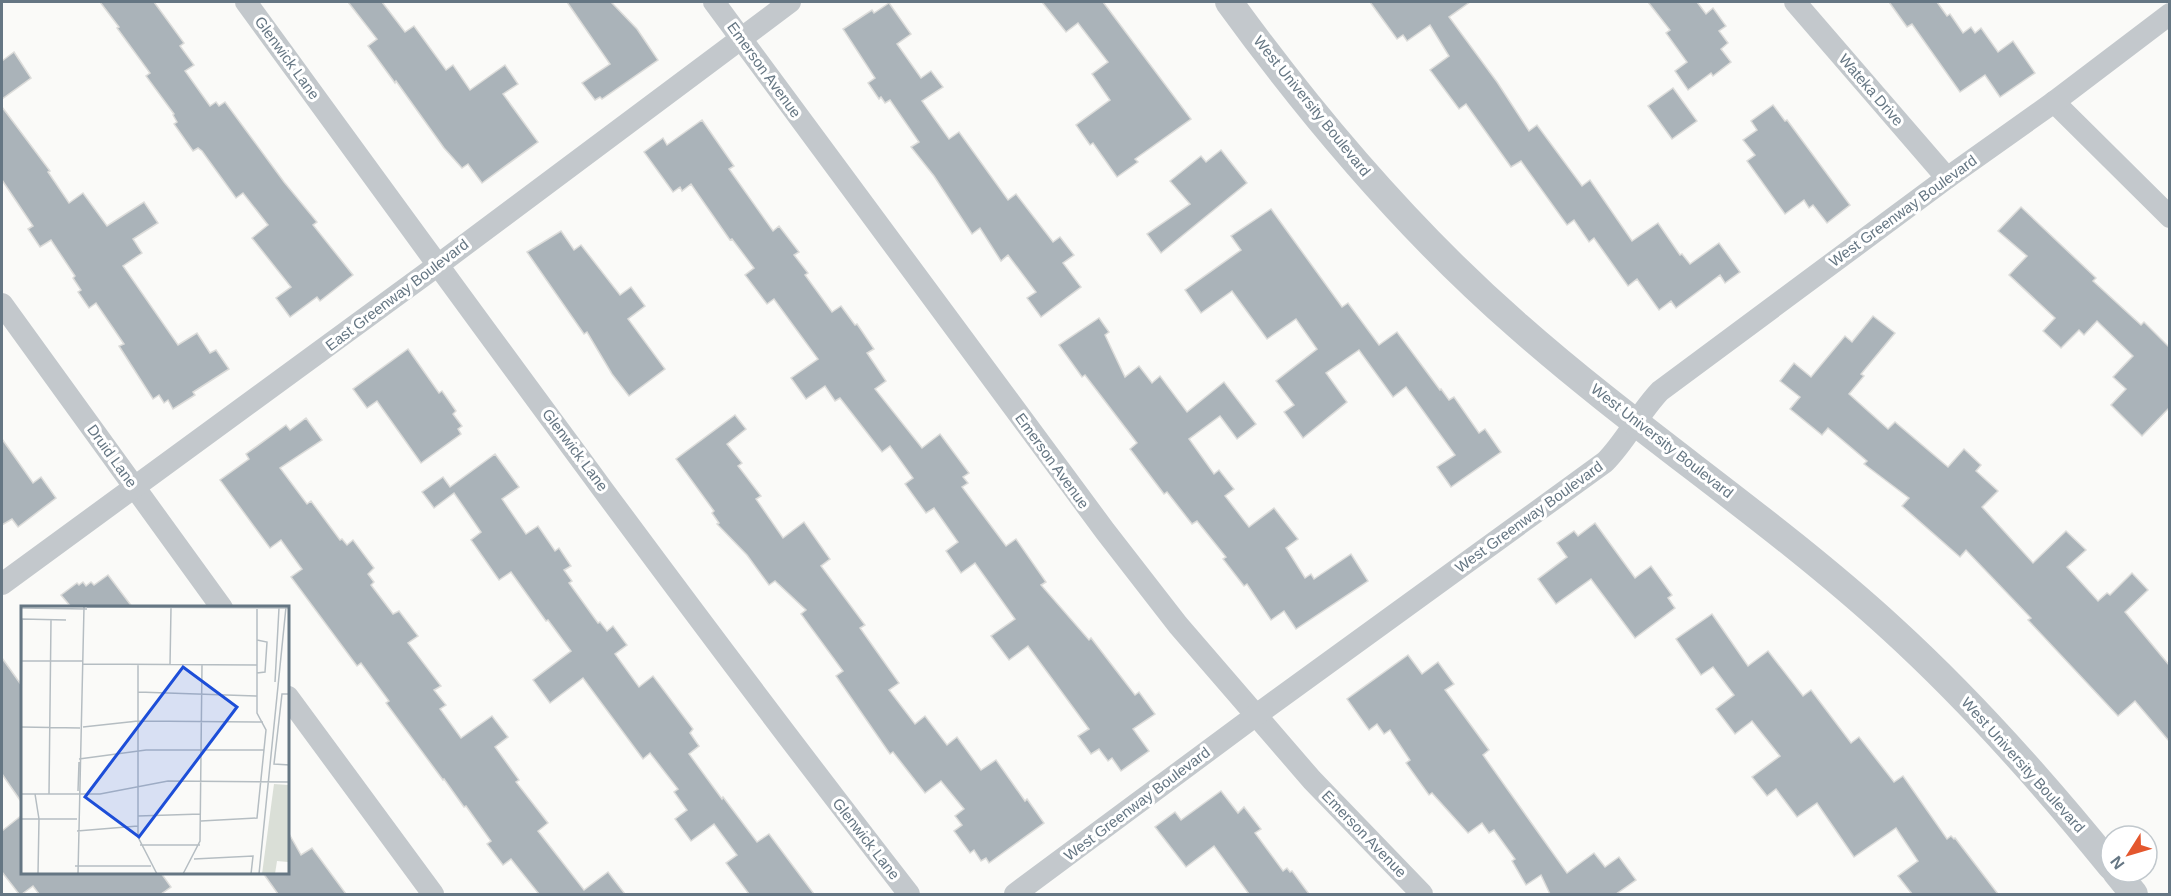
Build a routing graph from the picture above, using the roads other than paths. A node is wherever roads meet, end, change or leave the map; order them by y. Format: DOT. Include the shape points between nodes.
graph roads {
  1 [pos="246,2"];
  2 [pos="714,2"];
  3 [pos="790,2"];
  4 [pos="1229,2"];
  5 [pos="1795,2"];
  6 [pos="2169,14"];
  7 [pos="740,38"];
  8 [pos="2054,102"];
  9 [pos="1947,178"];
  10 [pos="2169,217"];
  11 [pos="438,265"];
  12 [pos="2,304"];
  13 [pos="1636,422"];
  14 [pos="134,488"];
  15 [pos="2,584"];
  16 [pos="221,606"];
  17 [pos="290,700"];
  18 [pos="1255,716"];
  19 [pos="2099,852"];
  20 [pos="433,894"];
  21 [pos="909,894"];
  22 [pos="1015,894"];
  23 [pos="1422,894"];
  1 -- 11 [label="street, Glenwick Lane"];
  2 -- 7 [label="street, Emerson Avenue"];
  3 -- 7 [label="street, East Greenway Boulevard"];
  4 -- 13 [label="street, West University Boulevard" via="1342,146 1458,271 1519,327"];
  5 -- 9 [label="street, Wateka Drive"];
  6 -- 8 [label="street, West Greenway Boulevard"];
  7 -- 11 [label="street, East Greenway Boulevard"];
  7 -- 18 [label="street, Emerson Avenue" via="1105,531"];
  8 -- 9 [label="street, West Greenway Boulevard"];
  8 -- 10 [label="street"];
  9 -- 13 [label="street, West Greenway Boulevard" via="1660,391"];
  11 -- 14 [label="street, East Greenway Boulevard"];
  11 -- 21 [label="street, Glenwick Lane"];
  12 -- 14 [label="street, Druid Lane"];
  13 -- 18 [label="street, West Greenway Boulevard" via="1605,462"];
  13 -- 19 [label="street, West University Boulevard" via="1891,628 2023,760"];
  14 -- 15 [label="street, East Greenway Boulevard"];
  14 -- 16 [label="street, Druid Lane"];
  17 -- 20 [label="street"];
  18 -- 22 [label="street, West Greenway Boulevard"];
  18 -- 23 [label="street, Emerson Avenue"];
}
